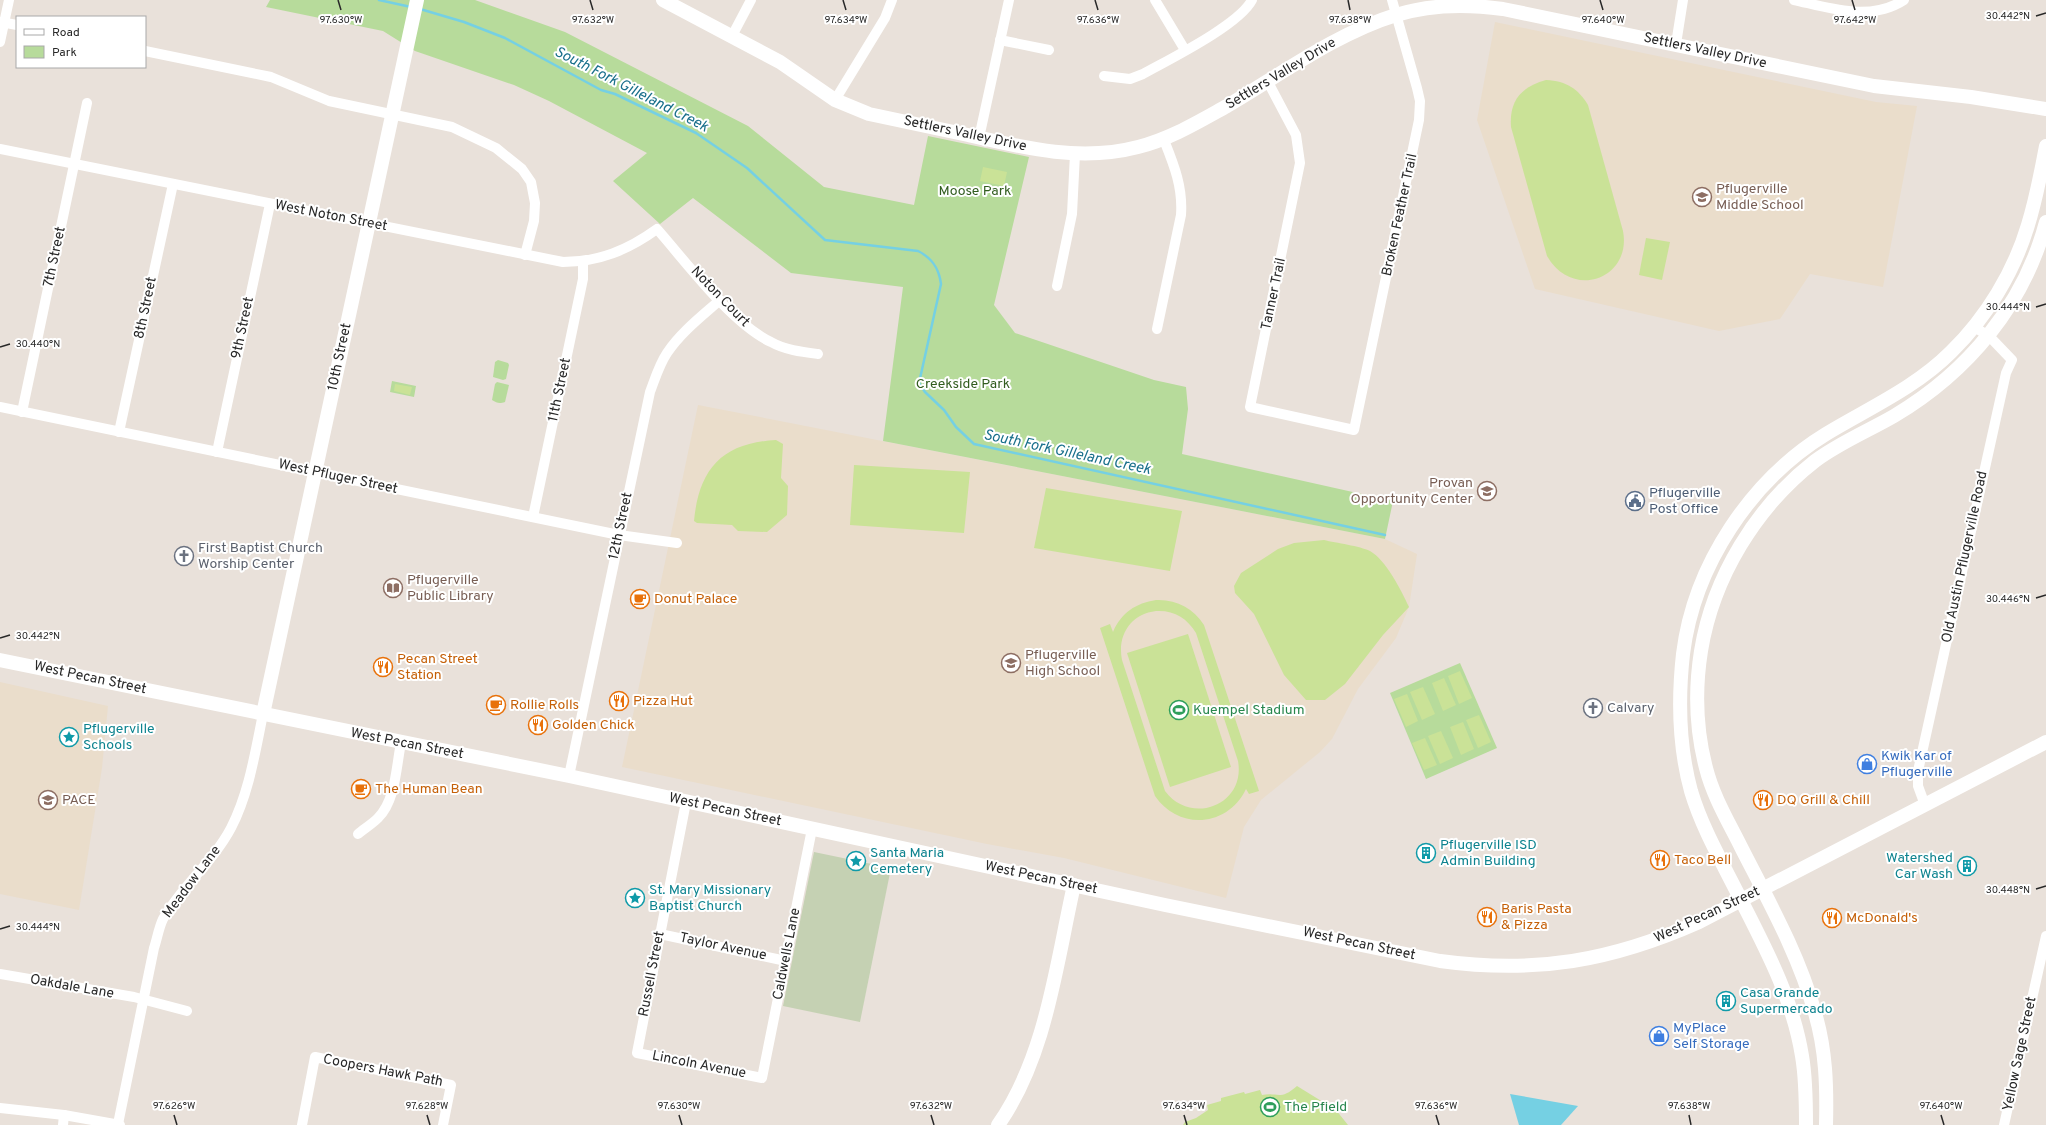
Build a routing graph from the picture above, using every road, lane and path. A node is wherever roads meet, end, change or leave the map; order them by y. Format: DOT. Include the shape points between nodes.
graph roads {
  1 [pos="9,0"];
  2 [pos="417,0"];
  3 [pos="663,0"];
  4 [pos="751,0"];
  5 [pos="892,0"];
  6 [pos="1009,0"];
  7 [pos="1155,0"];
  8 [pos="1252,0"];
  9 [pos="1392,0"];
  10 [pos="1683,0"];
  11 [pos="1794,0"];
  12 [pos="1904,0"];
  13 [pos="1817,2"];
  14 [pos="1397,14"];
  15 [pos="2,22"];
  16 [pos="16,25"];
  17 [pos="732,36"];
  18 [pos="1000,40"];
  19 [pos="0,42"];
  20 [pos="1676,44"];
  21 [pos="1049,50"];
  22 [pos="1184,50"];
  23 [pos="146,51"];
  24 [pos="1104,76"];
  25 [pos="1268,82"];
  26 [pos="835,100"];
  27 [pos="88,103"];
  28 [pos="2046,109"];
  29 [pos="392,114"];
  30 [pos="979,138"];
  31 [pos="1164,140"];
  32 [pos="2046,146"];
  33 [pos="0,149"];
  34 [pos="1075,154"];
  35 [pos="75,164"];
  36 [pos="172,184"];
  37 [pos="270,204"];
  38 [pos="2046,222"];
  39 [pos="368,224"];
  40 [pos="657,229"];
  41 [pos="525,255"];
  42 [pos="583,262"];
  43 [pos="1057,286"];
  44 [pos="720,300"];
  45 [pos="1974,327"];
  46 [pos="1157,329"];
  47 [pos="1989,336"];
  48 [pos="818,354"];
  49 [pos="0,407"];
  50 [pos="22,412"];
  51 [pos="1852,419"];
  52 [pos="1354,430"];
  53 [pos="119,432"];
  54 [pos="1860,434"];
  55 [pos="217,452"];
  56 [pos="1785,463"];
  57 [pos="315,472"];
  58 [pos="1798,476"];
  59 [pos="533,517"];
  60 [pos="619,535"];
  61 [pos="678,543"];
  62 [pos="1709,566"];
  63 [pos="1724,574"];
  64 [pos="0,660"];
  65 [pos="263,714"];
  66 [pos="401,742"];
  67 [pos="2046,742"];
  68 [pos="1702,750"];
  69 [pos="1684,755"];
  70 [pos="569,776"];
  71 [pos="686,802"];
  72 [pos="1925,805"];
  73 [pos="812,829"];
  74 [pos="358,834"];
  75 [pos="1074,885"];
  76 [pos="1762,889"];
  77 [pos="1741,900"];
  78 [pos="660,934"];
  79 [pos="2046,936"];
  80 [pos="786,961"];
  81 [pos="0,974"];
  82 [pos="143,1000"];
  83 [pos="187,1011"];
  84 [pos="637,1053"];
  85 [pos="762,1078"];
  86 [pos="1827,1088"];
  87 [pos="1806,1089"];
  88 [pos="0,1108"];
  89 [pos="63,1120"];
  90 [pos="119,1125"];
  91 [pos="302,1125"];
  92 [pos="443,1125"];
  93 [pos="998,1125"];
  94 [pos="1806,1125"];
  95 [pos="1826,1125"];
  96 [pos="2004,1125"];
  1 -- 15 [label="street"];
  2 -- 29 [label="main road, 10th Street"];
  3 -- 17 [label="main road, Settlers Valley Drive"];
  4 -- 17 [label="street"];
  5 -- 26 [label="street" via="885,18"];
  6 -- 18 [label="street"];
  7 -- 22 [label="street"];
  8 -- 22 [label="street" via="1248,9 1235,21"];
  9 -- 14 [label="street, Broken Feather Trail"];
  10 -- 20 [label="street"];
  11 -- 13 [label="street"];
  12 -- 13 [label="street" via="1870,12 1853,12"];
  14 -- 20 [label="main road, Settlers Valley Drive" via="1432,7 1478,6"];
  14 -- 25 [label="main road, Settlers Valley Drive" via="1341,38"];
  14 -- 52 [label="street, Broken Feather Trail" via="1420,101 1419,120"];
  15 -- 16 [label="street"];
  15 -- 19 [label="street"];
  17 -- 26 [label="main road, Settlers Valley Drive" via="780,62"];
  18 -- 21 [label="street"];
  18 -- 30 [label="street"];
  20 -- 28 [label="main road, Settlers Valley Drive" via="1874,86"];
  22 -- 24 [label="street" via="1130,79"];
  23 -- 29 [label="street" via="271,77 329,101"];
  25 -- 31 [label="main road, Settlers Valley Drive"];
  25 -- 52 [label="street, Tanner Trail" via="1296,135 1300,163 1250,407"];
  26 -- 30 [label="main road, Settlers Valley Drive" via="869,114"];
  27 -- 35 [label="street, 7th Street"];
  29 -- 39 [label="main road, 10th Street"];
  29 -- 41 [label="street" via="452,127 473,135 496,148 522,169 531,182 535,203 534,221"];
  30 -- 34 [label="main road, Settlers Valley Drive" via="1050,152"];
  31 -- 34 [label="main road, Settlers Valley Drive" via="1112,152"];
  31 -- 46 [label="street" via="1179,178 1182,202"];
  32 -- 45 [label="main road" via="2027,228 2007,276"];
  33 -- 35 [label="street, West Noton Street"];
  34 -- 43 [label="street" via="1072,214"];
  35 -- 36 [label="street, West Noton Street"];
  35 -- 50 [label="street, 7th Street"];
  36 -- 37 [label="street, West Noton Street"];
  36 -- 53 [label="street, 8th Street"];
  37 -- 39 [label="street, West Noton Street"];
  37 -- 55 [label="street, 9th Street"];
  38 -- 47 [label="main road" via="2034,259 2023,282"];
  39 -- 41 [label="street, West Noton Street"];
  39 -- 57 [label="main road, 10th Street"];
  40 -- 42 [label="street, West Noton Street" via="622,251"];
  40 -- 44 [label="street, Noton Court"];
  41 -- 42 [label="street, West Noton Street" via="563,262"];
  42 -- 59 [label="street, 11th Street" via="583,279"];
  44 -- 48 [label="street, Noton Court" via="747,327 771,342 792,350"];
  44 -- 60 [label="street, 12th Street" via="680,336 657,371 650,392"];
  45 -- 47 [label="street, Old Austin Pflugerville Road"];
  45 -- 51 [label="main road" via="1933,369 1908,388"];
  47 -- 54 [label="main road" via="1943,381 1920,399"];
  47 -- 72 [label="street, Old Austin Pflugerville Road" via="2012,360 2006,373 1918,771 1918,786"];
  49 -- 50 [label="street, West Pfluger Street"];
  50 -- 53 [label="street, West Pfluger Street"];
  51 -- 54 [label="main road"];
  51 -- 56 [label="main road"];
  53 -- 55 [label="street, West Pfluger Street"];
  54 -- 58 [label="main road" via="1816,460"];
  55 -- 57 [label="street, West Pfluger Street"];
  56 -- 58 [label="main road"];
  56 -- 62 [label="main road" via="1741,514"];
  57 -- 59 [label="street, West Pfluger Street"];
  57 -- 65 [label="main road, 10th Street"];
  58 -- 63 [label="main road" via="1772,501"];
  59 -- 60 [label="street, West Pfluger Street"];
  60 -- 61 [label="street, West Pfluger Street"];
  60 -- 70 [label="street, 12th Street"];
  62 -- 63 [label="main road"];
  62 -- 69 [label="main road" via="1696,600 1683,651 1680,711"];
  63 -- 68 [label="main road" via="1712,607 1701,651 1697,704"];
  64 -- 65 [label="main road, West Pecan Street"];
  65 -- 66 [label="main road, West Pecan Street"];
  65 -- 82 [label="street, Meadow Lane" via="245,797 230,830 207,863 182,890 162,920"];
  66 -- 70 [label="main road, West Pecan Street"];
  66 -- 74 [label="street" via="391,795 386,807 377,819"];
  67 -- 72 [label="main road, West Pecan Street"];
  68 -- 69 [label="main road"];
  68 -- 76 [label="main road" via="1717,800"];
  69 -- 77 [label="main road" via="1699,813"];
  70 -- 71 [label="main road, West Pecan Street"];
  71 -- 73 [label="main road, West Pecan Street"];
  71 -- 78 [label="street, Russell Street"];
  72 -- 76 [label="main road, West Pecan Street"];
  73 -- 75 [label="main road, West Pecan Street"];
  73 -- 80 [label="street, Caldwells Lane"];
  75 -- 77 [label="main road, West Pecan Street" via="1440,961 1502,966 1572,962 1614,953 1664,937"];
  75 -- 93 [label="main road" via="1034,1054 1023,1082"];
  76 -- 77 [label="main road, West Pecan Street"];
  76 -- 86 [label="main road" via="1791,948 1816,1013 1825,1050"];
  77 -- 87 [label="main road" via="1784,993 1802,1054"];
  78 -- 80 [label="street, Taylor Avenue"];
  78 -- 84 [label="street, Russell Street"];
  79 -- 96 [label="street, Yellow Sage Street"];
  80 -- 85 [label="street, Caldwells Lane"];
  81 -- 82 [label="street, Oakdale Lane"];
  82 -- 83 [label="street, Oakdale Lane"];
  82 -- 90 [label="street, Meadow Lane"];
  84 -- 85 [label="street, Lincoln Avenue"];
  86 -- 87 [label="main road"];
  86 -- 95 [label="main road"];
  87 -- 94 [label="main road"];
  88 -- 89 [label="street"];
  89 -- 90 [label="street"];
  91 -- 92 [label="street, Coopers Hawk Path" via="315,1057 451,1085"];
}
